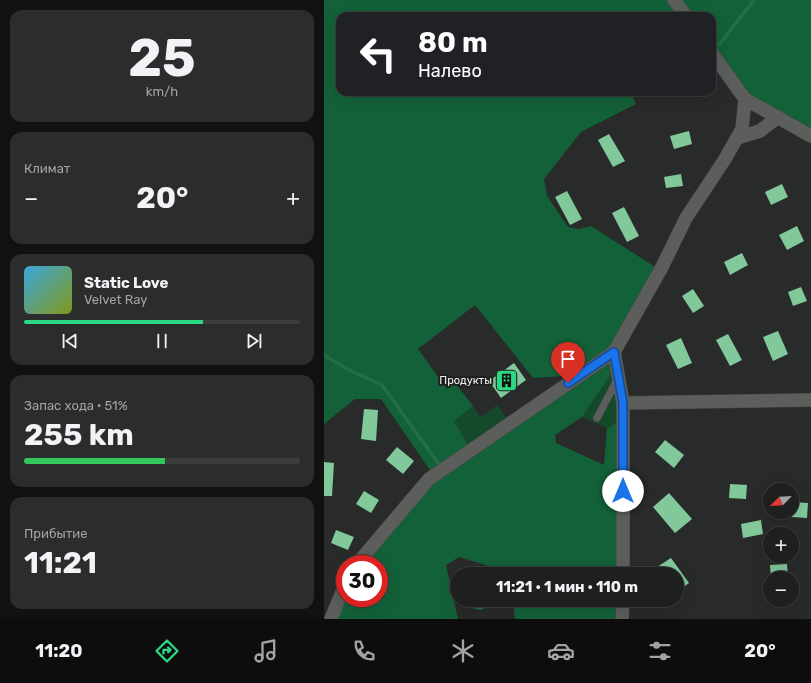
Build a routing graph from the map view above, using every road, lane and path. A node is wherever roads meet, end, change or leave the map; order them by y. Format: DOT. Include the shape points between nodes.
graph roads {
  1 [pos="674,0"];
  2 [pos="683,12"];
  3 [pos="716,59"];
  4 [pos="743,96"];
  5 [pos="778,117"];
  6 [pos="811,136"];
  7 [pos="737,138"];
  8 [pos="614,352"];
  9 [pos="618,378"];
  10 [pos="811,400"];
  11 [pos="623,403"];
  12 [pos="597,418"];
  13 [pos="365,555"];
  14 [pos="623,567"];
  15 [pos="336,607"];
  16 [pos="623,607"];
  17 [pos="331,619"];
  18 [pos="622,619"];
  1 -- 2 [label="street"];
  3 -- 4 [label="street"];
  4 -- 5 [label="street"];
  4 -- 7 [label="street" via="742,129"];
  5 -- 6 [label="street"];
  5 -- 7 [label="street" via="760,130"];
  7 -- 8 [label="street" via="686,218"];
  8 -- 9 [label="street"];
  8 -- 13 [label="street" via="429,479"];
  9 -- 11 [label="street"];
  9 -- 12 [label="lane"];
  10 -- 11 [label="street"];
  11 -- 14 [label="street"];
  15 -- 17 [label="street"];
  16 -- 18 [label="street"];
}
